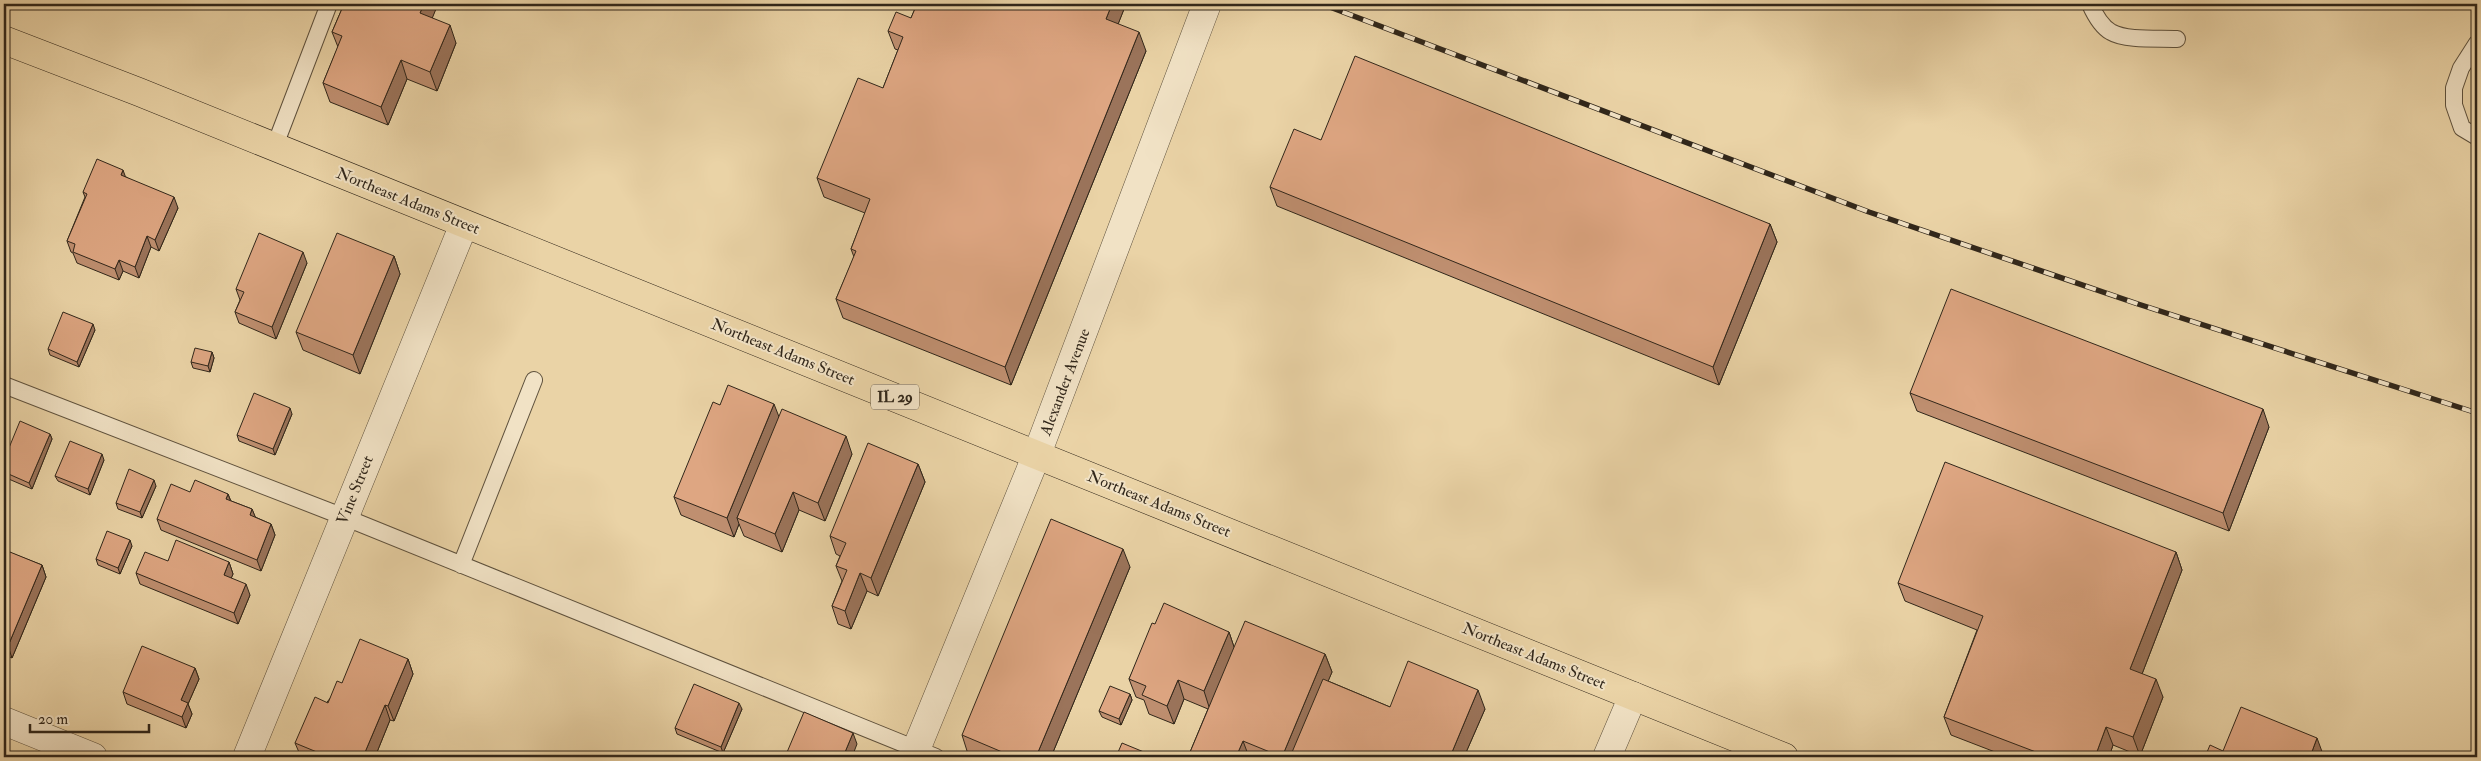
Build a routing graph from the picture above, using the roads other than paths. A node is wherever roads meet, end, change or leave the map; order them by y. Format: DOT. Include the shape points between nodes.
graph roads {
  1 [pos="329,4"];
  2 [pos="1207,4"];
  3 [pos="2090,4"];
  4 [pos="2177,39"];
  5 [pos="4,40"];
  6 [pos="2477,43"];
  7 [pos="2477,137"];
  8 [pos="274,148"];
  9 [pos="464,224"];
  10 [pos="534,380"];
  11 [pos="4,385"];
  12 [pos="1037,454"];
  13 [pos="344,517"];
  14 [pos="461,565"];
  15 [pos="1633,696"];
  16 [pos="4,721"];
  17 [pos="922,755"];
  18 [pos="93,757"];
  19 [pos="247,757"];
  20 [pos="1607,757"];
  21 [pos="1784,757"];
  1 -- 8 [label="lane"];
  2 -- 12 [label="street, Alexander Avenue"];
  3 -- 4 [label="lane" via="2111,32 2137,38"];
  5 -- 8 [label="main road, Northeast Adams Street / IL 29"];
  6 -- 7 [label="lane" via="2461,68 2454,88 2454,104 2462,128"];
  8 -- 9 [label="main road, Northeast Adams Street / IL 29"];
  9 -- 12 [label="main road, Northeast Adams Street / IL 29"];
  9 -- 13 [label="street, Vine Street"];
  10 -- 14 [label="lane"];
  11 -- 13 [label="lane"];
  12 -- 15 [label="main road, Northeast Adams Street / IL 29"];
  12 -- 17 [label="street, Alexander Avenue"];
  13 -- 14 [label="lane"];
  13 -- 19 [label="street, Vine Street"];
  14 -- 17 [label="lane"];
  15 -- 20 [label="street"];
  15 -- 21 [label="main road, Northeast Adams Street / IL 29"];
  16 -- 18 [label="street"];
}
